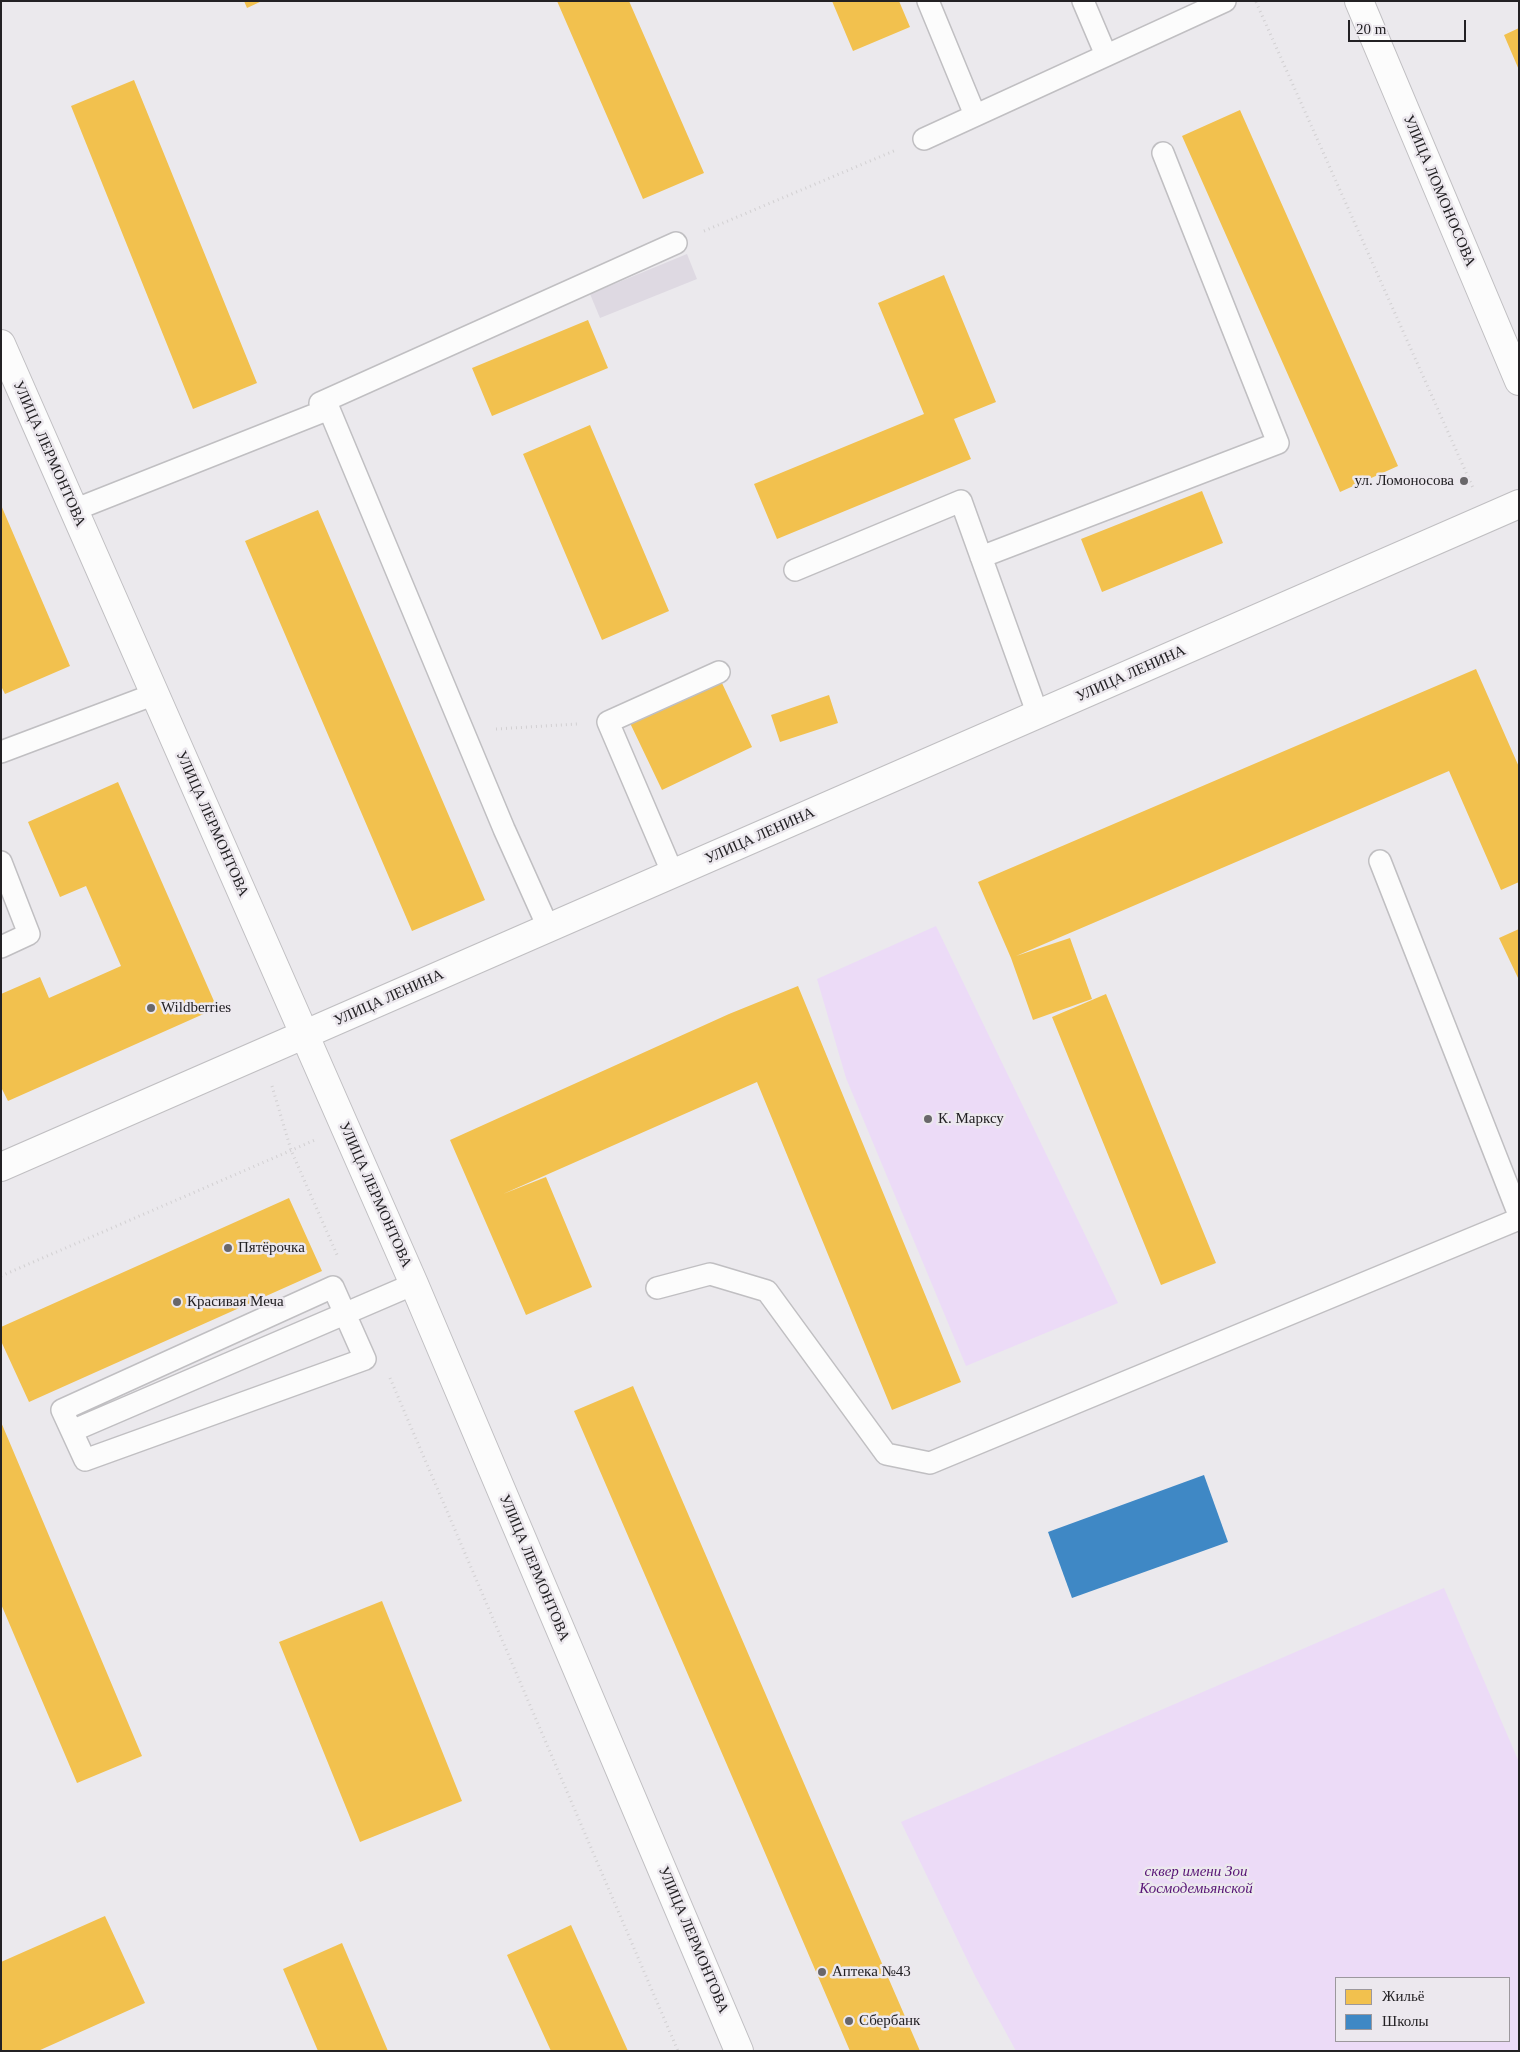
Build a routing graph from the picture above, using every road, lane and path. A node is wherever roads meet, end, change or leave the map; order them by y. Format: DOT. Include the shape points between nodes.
graph roads {
  1 [pos="928,1"];
  2 [pos="1083,1"];
  3 [pos="1225,1"];
  4 [pos="1256,1"];
  5 [pos="1359,1"];
  6 [pos="1106,56"];
  7 [pos="975,115"];
  8 [pos="924,139"];
  9 [pos="1163,153"];
  10 [pos="676,243"];
  11 [pos="1,344"];
  12 [pos="1519,381"];
  13 [pos="329,409"];
  14 [pos="1519,504"];
  15 [pos="74,510"];
  16 [pos="1486,518"];
  17 [pos="981,557"];
  18 [pos="795,570"];
  19 [pos="719,672"];
  20 [pos="155,694"];
  21 [pos="1038,715"];
  22 [pos="608,722"];
  23 [pos="463,732"];
  24 [pos="1,752"];
  25 [pos="1380,860"];
  26 [pos="1,862"];
  27 [pos="673,874"];
  28 [pos="548,927"];
  29 [pos="1,948"];
  30 [pos="305,1035"];
  31 [pos="262,1054"];
  32 [pos="345,1127"];
  33 [pos="291,1150"];
  34 [pos="1,1167"];
  35 [pos="1519,1215"];
  36 [pos="1519,1219"];
  37 [pos="1,1276"];
  38 [pos="414,1284"];
  39 [pos="657,1288"];
  40 [pos="352,1310"];
  41 [pos="386,1369"];
  42 [pos="72,1432"];
  43 [pos="678,2051"];
  44 [pos="740,2051"];
  1 -- 7 [label="lane"];
  2 -- 6 [label="lane"];
  3 -- 6 [label="lane"];
  4 -- 16 [label="path"];
  5 -- 12 [label="street, УЛИЦА ЛОМОНОСОВА"];
  6 -- 7 [label="lane"];
  7 -- 8 [label="lane"];
  8 -- 10 [label="path"];
  9 -- 17 [label="lane" via="1278,442"];
  10 -- 13 [label="lane" via="320,403"];
  11 -- 15 [label="street, УЛИЦА ЛЕРМОНТОВА"];
  13 -- 15 [label="lane"];
  13 -- 23 [label="lane"];
  14 -- 16 [label="street, УЛИЦА ЛЕНИНА"];
  15 -- 20 [label="street, УЛИЦА ЛЕРМОНТОВА"];
  16 -- 21 [label="street, УЛИЦА ЛЕНИНА"];
  17 -- 18 [label="lane" via="961,501"];
  17 -- 21 [label="lane"];
  19 -- 22 [label="lane"];
  20 -- 24 [label="lane"];
  20 -- 30 [label="street, УЛИЦА ЛЕРМОНТОВА"];
  21 -- 27 [label="street, УЛИЦА ЛЕНИНА"];
  22 -- 23 [label="path"];
  22 -- 27 [label="lane"];
  23 -- 28 [label="lane"];
  25 -- 35 [label="lane"];
  26 -- 29 [label="lane" via="29,934"];
  27 -- 28 [label="street, УЛИЦА ЛЕНИНА"];
  28 -- 30 [label="street, УЛИЦА ЛЕНИНА"];
  30 -- 31 [label="street, УЛИЦА ЛЕНИНА"];
  30 -- 32 [label="street, УЛИЦА ЛЕРМОНТОВА"];
  31 -- 33 [label="path"];
  31 -- 34 [label="street, УЛИЦА ЛЕНИНА"];
  32 -- 33 [label="path"];
  32 -- 38 [label="street, УЛИЦА ЛЕРМОНТОВА"];
  33 -- 37 [label="path"];
  33 -- 40 [label="path"];
  36 -- 39 [label="lane" via="930,1463 886,1454 767,1291 710,1274"];
  38 -- 40 [label="lane"];
  38 -- 44 [label="street, УЛИЦА ЛЕРМОНТОВА"];
  40 -- 42 [label="lane"];
  40 -- 42 [label="lane" via="333,1287 62,1410"];
  40 -- 42 [label="lane" via="366,1358 85,1460"];
  41 -- 43 [label="path"];
}
